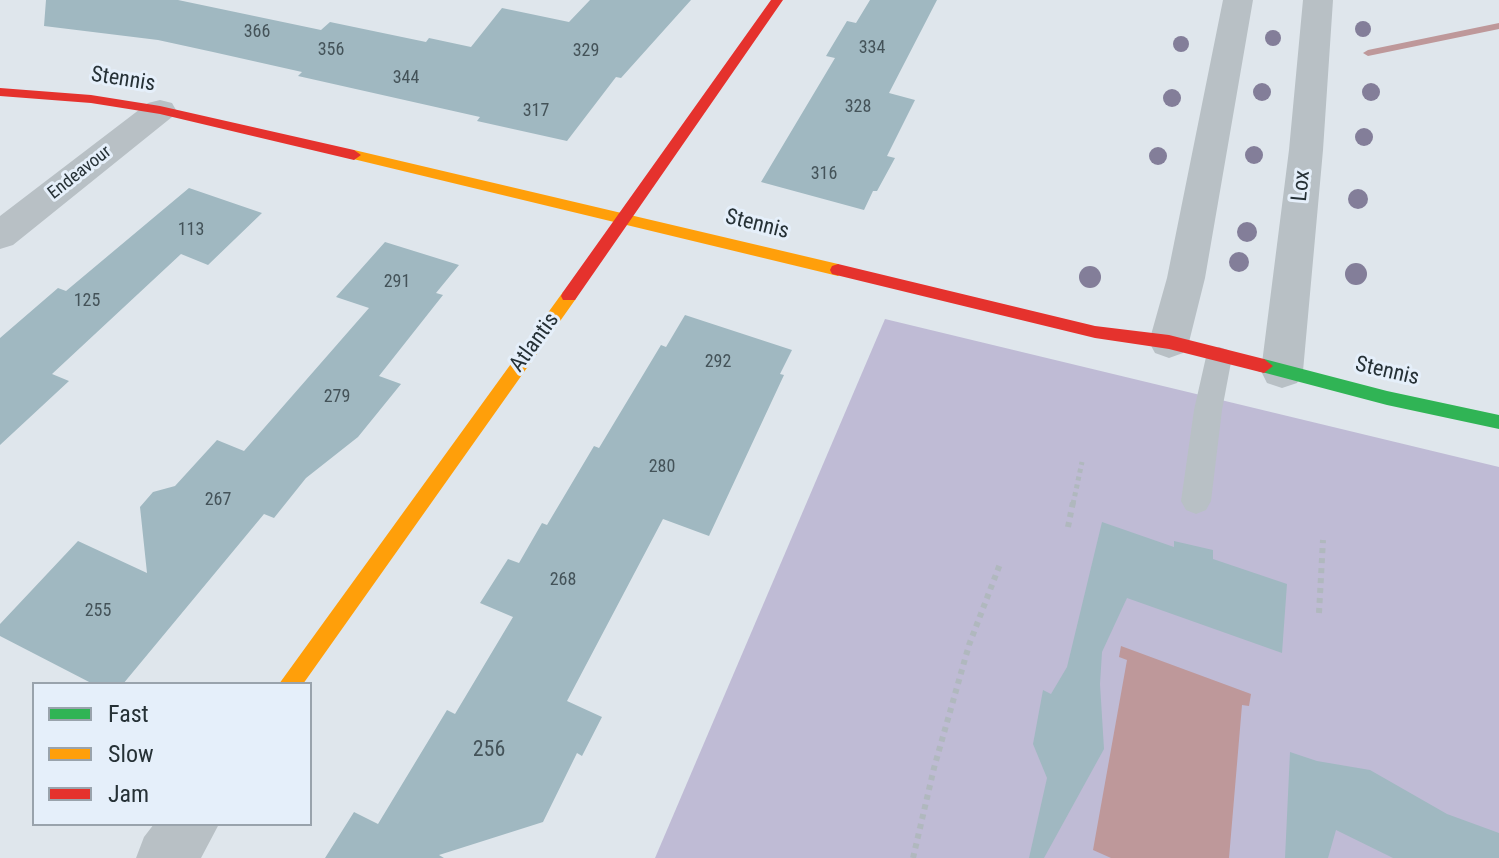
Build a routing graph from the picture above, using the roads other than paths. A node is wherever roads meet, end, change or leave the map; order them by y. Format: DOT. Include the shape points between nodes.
graph roads {
  1 [pos="777,0"];
  2 [pos="1238,0"];
  3 [pos="1318,0"];
  4 [pos="0,92"];
  5 [pos="160,110"];
  6 [pos="625,218"];
  7 [pos="0,236"];
  8 [pos="1169,342"];
  9 [pos="1219,357"];
  10 [pos="1282,371"];
  11 [pos="1499,422"];
  12 [pos="1196,501"];
  13 [pos="291,682"];
  14 [pos="189,826"];
  15 [pos="165,858"];
  1 -- 6 [label="street, Atlantis"];
  2 -- 8 [label="street" via="1186,278"];
  3 -- 10 [label="street, Lox"];
  4 -- 5 [label="street, Stennis"];
  5 -- 6 [label="street, Stennis"];
  5 -- 7 [label="street, Endeavour"];
  6 -- 8 [label="street, Stennis" via="1095,332"];
  6 -- 13 [label="street, Atlantis"];
  8 -- 9 [label="street, Stennis"];
  9 -- 10 [label="street, Stennis"];
  9 -- 12 [label="lane"];
  10 -- 11 [label="street, Stennis"];
  14 -- 15 [label="street"];
}
